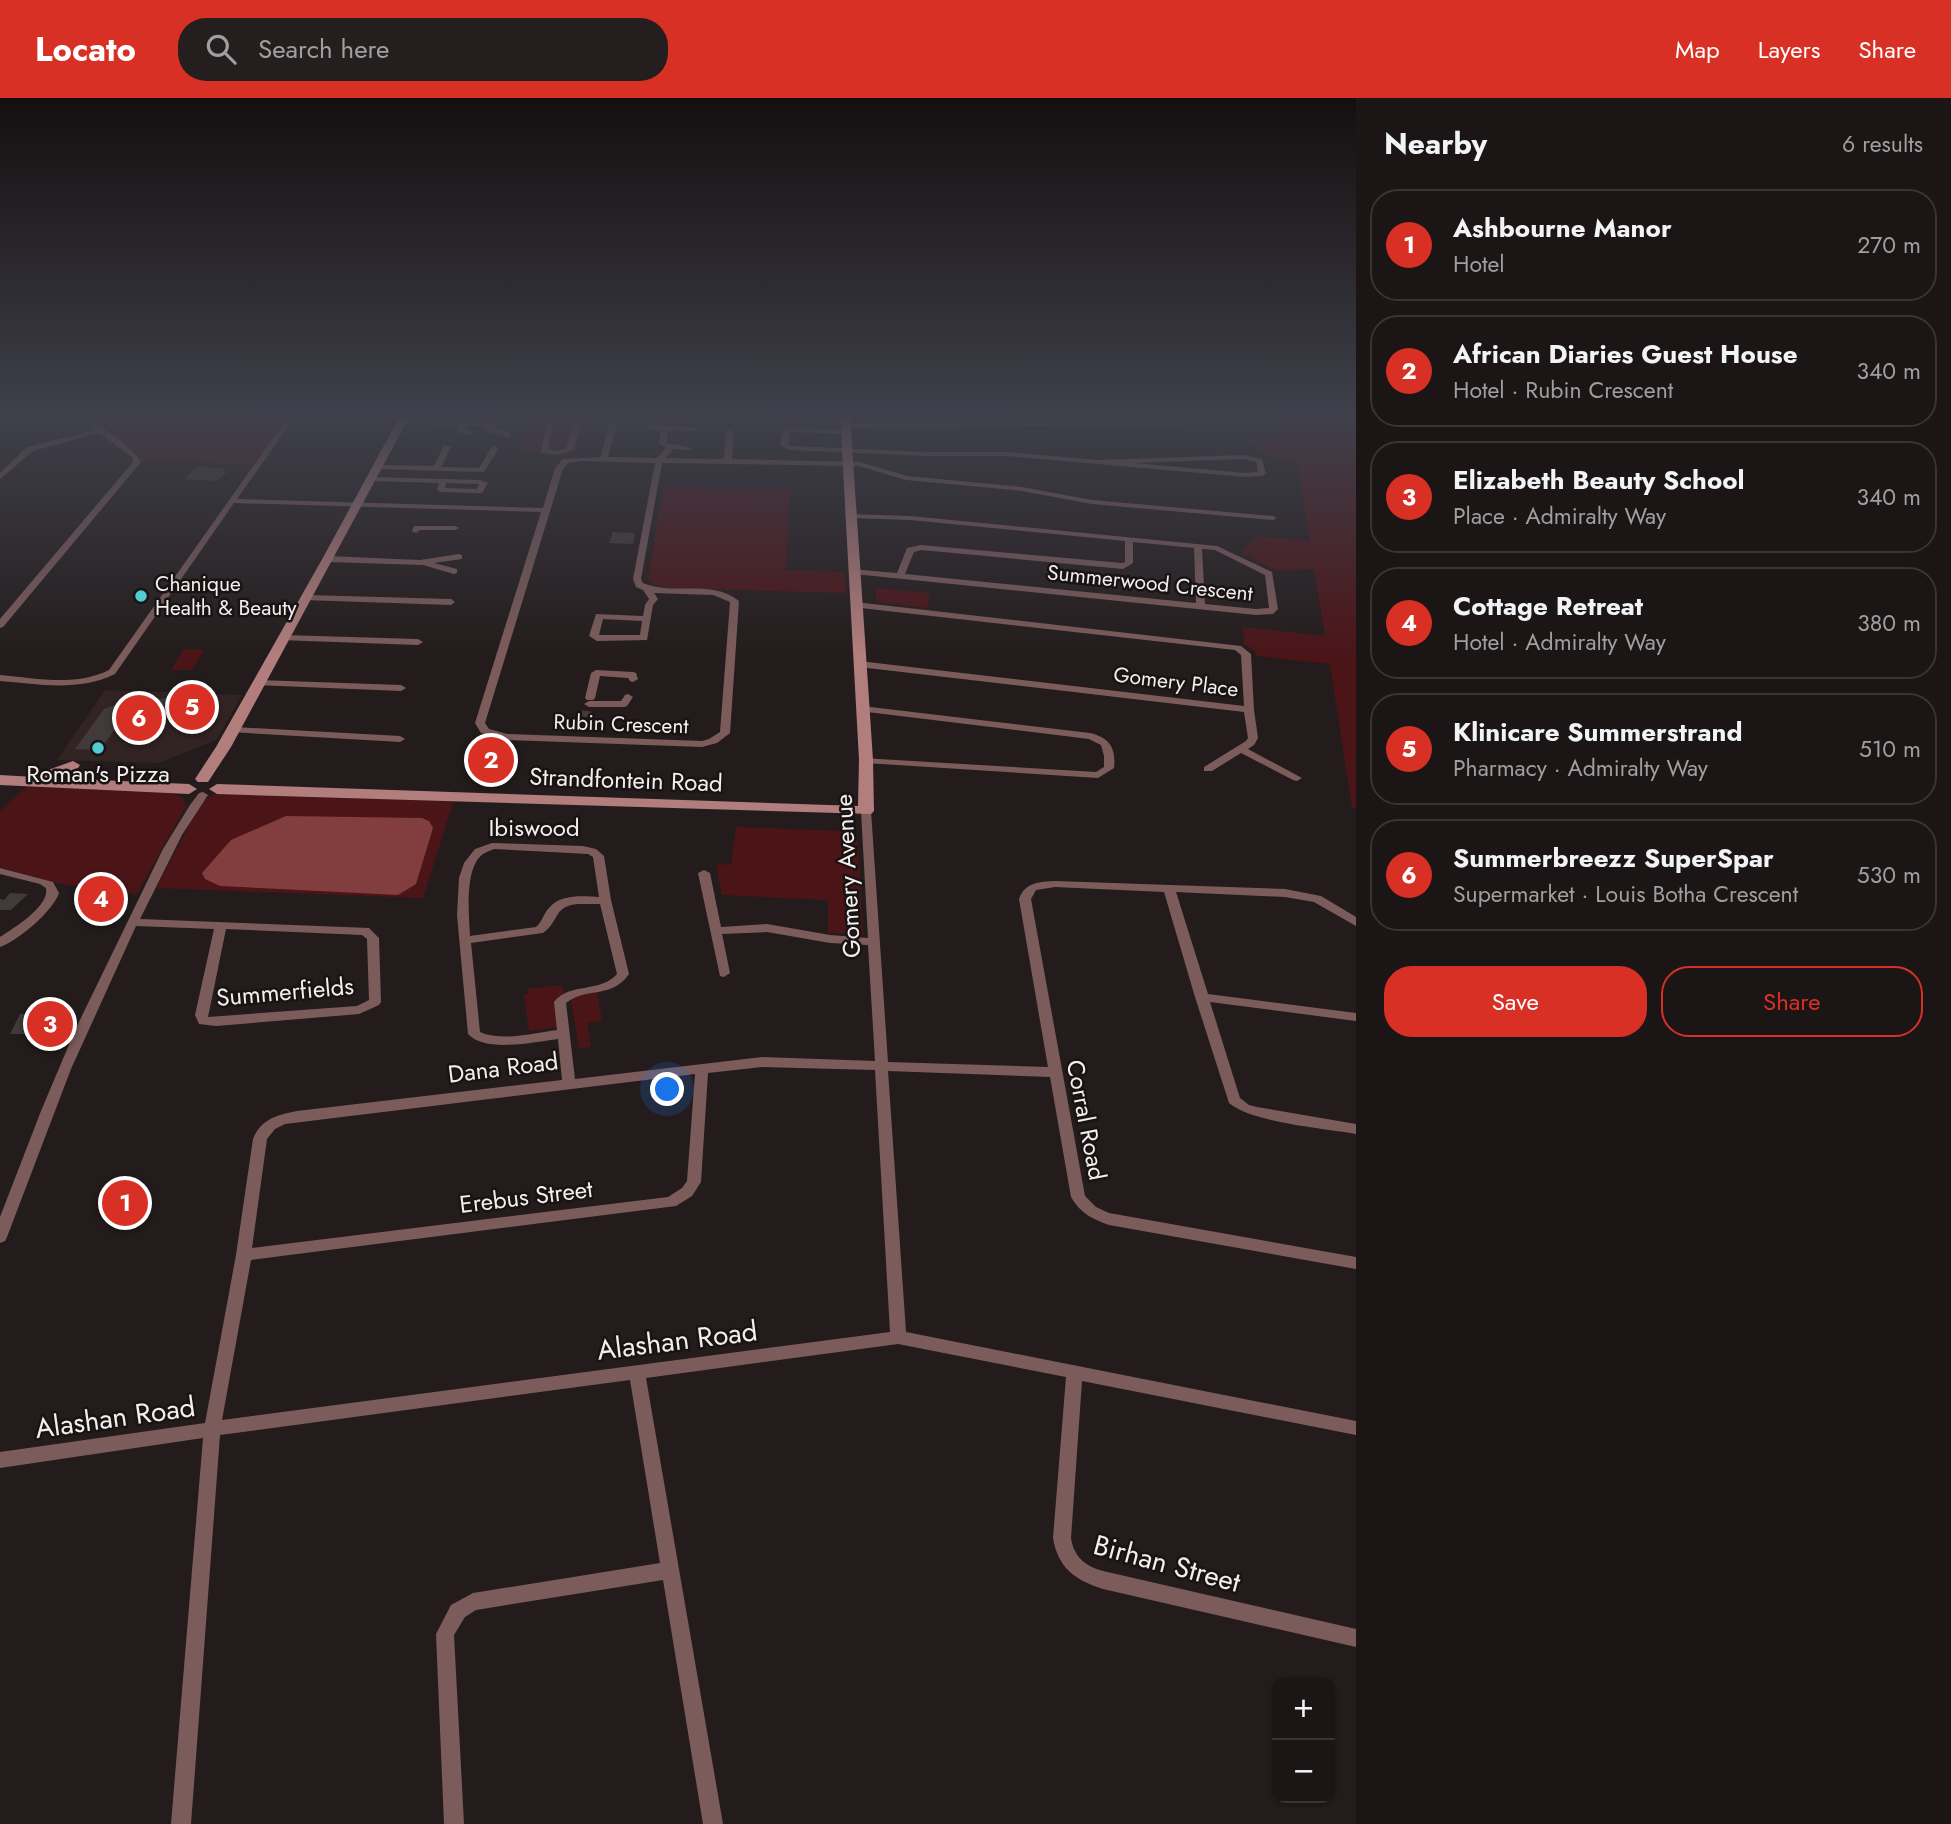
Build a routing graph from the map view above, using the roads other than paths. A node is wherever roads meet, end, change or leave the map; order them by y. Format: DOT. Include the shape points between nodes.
graph roads {
  1 [pos="110,495"];
  2 [pos="237,495"];
  3 [pos="363,495"];
  4 [pos="551,495"];
  5 [pos="652,495"];
  6 [pos="851,495"];
  7 [pos="1053,495"];
  8 [pos="232,501"];
  9 [pos="358,504"];
  10 [pos="464,507"];
  11 [pos="546,510"];
  12 [pos="852,516"];
  13 [pos="1273,518"];
  14 [pos="414,527"];
  15 [pos="454,531"];
  16 [pos="1129,540"];
  17 [pos="1198,546"];
  18 [pos="459,557"];
  19 [pos="328,559"];
  20 [pos="420,563"];
  21 [pos="454,571"];
  22 [pos="854,571"];
  23 [pos="901,574"];
  24 [pos="647,589"];
  25 [pos="307,598"];
  26 [pos="451,602"];
  27 [pos="855,605"];
  28 [pos="1200,606"];
  29 [pos="0,610"];
  30 [pos="12,610"];
  31 [pos="647,619"];
  32 [pos="0,625"];
  33 [pos="285,638"];
  34 [pos="418,642"];
  35 [pos="859,664"];
  36 [pos="0,678"];
  37 [pos="262,683"];
  38 [pos="401,688"];
  39 [pos="862,709"];
  40 [pos="1250,710"];
  41 [pos="587,712"];
  42 [pos="237,730"];
  43 [pos="400,739"];
  44 [pos="581,740"];
  45 [pos="1242,750"];
  46 [pos="222,752"];
  47 [pos="866,760"];
  48 [pos="73,765"];
  49 [pos="1208,769"];
  50 [pos="1297,778"];
  51 [pos="0,780"];
  52 [pos="18,781"];
  53 [pos="150,785"];
  54 [pos="200,790"];
  55 [pos="866,811"];
  56 [pos="0,871"];
  57 [pos="704,873"];
  58 [pos="1170,888"];
  59 [pos="605,900"];
  60 [pos="132,922"];
  61 [pos="1356,922"];
  62 [pos="221,926"];
  63 [pos="717,931"];
  64 [pos="466,940"];
  65 [pos="873,942"];
  66 [pos="0,943"];
  67 [pos="724,973"];
  68 [pos="1201,997"];
  69 [pos="1356,1017"];
  70 [pos="562,1034"];
  71 [pos="880,1065"];
  72 [pos="702,1070"];
  73 [pos="1054,1072"];
  74 [pos="569,1083"];
  75 [pos="1356,1129"];
  76 [pos="0,1237"];
  77 [pos="244,1255"];
  78 [pos="1356,1264"];
  79 [pos="898,1337"];
  80 [pos="637,1372"];
  81 [pos="1075,1372"];
  82 [pos="1356,1428"];
  83 [pos="212,1429"];
  84 [pos="0,1460"];
  85 [pos="669,1570"];
  86 [pos="1356,1639"];
  87 [pos="181,1824"];
  88 [pos="454,1824"];
  89 [pos="713,1824"];
  1 -- 30 [label="street"];
  2 -- 8 [label="street"];
  3 -- 9 [label="street"];
  4 -- 11 [label="street, Rubin Crescent"];
  5 -- 24 [label="street" via="636,579"];
  6 -- 12 [label="street, Gomery Avenue"];
  7 -- 13 [label="street"];
  8 -- 9 [label="street"];
  8 -- 36 [label="street" via="110,673 77,682"];
  9 -- 10 [label="street"];
  9 -- 19 [label="street"];
  10 -- 11 [label="street"];
  10 -- 15 [label="street"];
  11 -- 44 [label="street, Rubin Crescent" via="480,723 485,731 499,736"];
  12 -- 16 [label="street, Summerwood Crescent"];
  12 -- 22 [label="street, Gomery Avenue"];
  14 -- 15 [label="street"];
  16 -- 17 [label="street, Summerwood Crescent"];
  16 -- 23 [label="street" via="1129,563 1123,566 921,547 911,550"];
  17 -- 28 [label="street"];
  17 -- 28 [label="street, Summerwood Crescent" via="1221,549 1269,574 1274,609"];
  18 -- 20 [label="street"];
  19 -- 20 [label="street"];
  19 -- 25 [label="street"];
  20 -- 21 [label="street"];
  22 -- 23 [label="street, Summerwood Crescent"];
  22 -- 27 [label="street, Gomery Avenue"];
  23 -- 28 [label="street, Summerwood Crescent"];
  24 -- 31 [label="street" via="654,599"];
  24 -- 44 [label="street, Rubin Crescent" via="722,594 736,601 725,733 702,744"];
  25 -- 26 [label="street"];
  25 -- 33 [label="street"];
  27 -- 35 [label="street, Gomery Avenue"];
  27 -- 40 [label="street, Gomery Place" via="1232,646 1246,654"];
  29 -- 30 [label="street"];
  30 -- 32 [label="street"];
  31 -- 31 [label="street" via="644,638 594,636 599,616"];
  33 -- 34 [label="street"];
  33 -- 37 [label="street"];
  35 -- 39 [label="street, Gomery Avenue"];
  35 -- 40 [label="street, Gomery Place"];
  37 -- 38 [label="street"];
  37 -- 42 [label="street"];
  39 -- 47 [label="street, Gomery Avenue"];
  39 -- 47 [label="street" via="1090,736 1103,740 1110,749 1109,768 1098,775"];
  40 -- 45 [label="street" via="1253,738"];
  41 -- 41 [label="street" via="624,704 633,675 596,673"];
  41 -- 44 [label="street"];
  42 -- 43 [label="street"];
  42 -- 46 [label="street"];
  42 -- 54 [label="street"];
  45 -- 49 [label="street"];
  45 -- 50 [label="street"];
  46 -- 53 [label="street" via="193,775"];
  46 -- 54 [label="street"];
  47 -- 55 [label="street, Gomery Avenue"];
  48 -- 52 [label="street" via="55,774"];
  51 -- 52 [label="street, Strandfontein Road"];
  52 -- 53 [label="street, Strandfontein Road"];
  53 -- 54 [label="street, Strandfontein Road"];
  54 -- 55 [label="street, Strandfontein Road"];
  54 -- 60 [label="street"];
  55 -- 65 [label="street, Gomery Avenue"];
  56 -- 66 [label="street" via="44,882 53,891 41,910"];
  57 -- 63 [label="street"];
  58 -- 61 [label="street" via="1297,894 1317,899"];
  58 -- 68 [label="street"];
  58 -- 73 [label="street, Corral Road" via="1055,884 1028,890 1025,902"];
  59 -- 64 [label="street" via="560,904 546,927 539,930"];
  59 -- 64 [label="street, Ibiswood" via="598,856 592,851 484,847 473,857 463,891"];
  59 -- 70 [label="street, Ibiswood" via="623,974 614,985 562,999"];
  60 -- 62 [label="street, Summerfields"];
  60 -- 76 [label="street" via="51,1097"];
  62 -- 62 [label="street, Summerfields" via="370,934 375,1002 359,1010 204,1021 201,1015"];
  63 -- 65 [label="street" via="767,928"];
  63 -- 67 [label="street"];
  64 -- 70 [label="street, Ibiswood" via="475,1036 498,1040"];
  65 -- 71 [label="street, Gomery Avenue"];
  68 -- 69 [label="street"];
  68 -- 75 [label="street" via="1237,1104 1256,1112"];
  70 -- 74 [label="street, Ibiswood"];
  71 -- 72 [label="street, Dana Road" via="762,1062"];
  71 -- 73 [label="street, Dana Road"];
  71 -- 79 [label="street, Gomery Avenue"];
  72 -- 74 [label="street, Dana Road"];
  72 -- 77 [label="street, Erebus Street" via="694,1182 671,1202"];
  73 -- 78 [label="street, Corral Road" via="1078,1197 1095,1214"];
  74 -- 77 [label="street, Dana Road" via="297,1116 271,1124 260,1139"];
  77 -- 83 [label="street, Dana Road"];
  79 -- 80 [label="street, Alashan Road"];
  79 -- 81 [label="street, Alashan Road"];
  80 -- 83 [label="street, Alashan Road"];
  80 -- 85 [label="street"];
  81 -- 82 [label="street, Alashan Road"];
  81 -- 86 [label="street, Birhan Street" via="1062,1538 1063,1551 1077,1569 1103,1580"];
  83 -- 84 [label="street, Alashan Road"];
  83 -- 87 [label="street"];
  85 -- 88 [label="street" via="473,1602 458,1611 445,1634"];
  85 -- 89 [label="street"];
}
